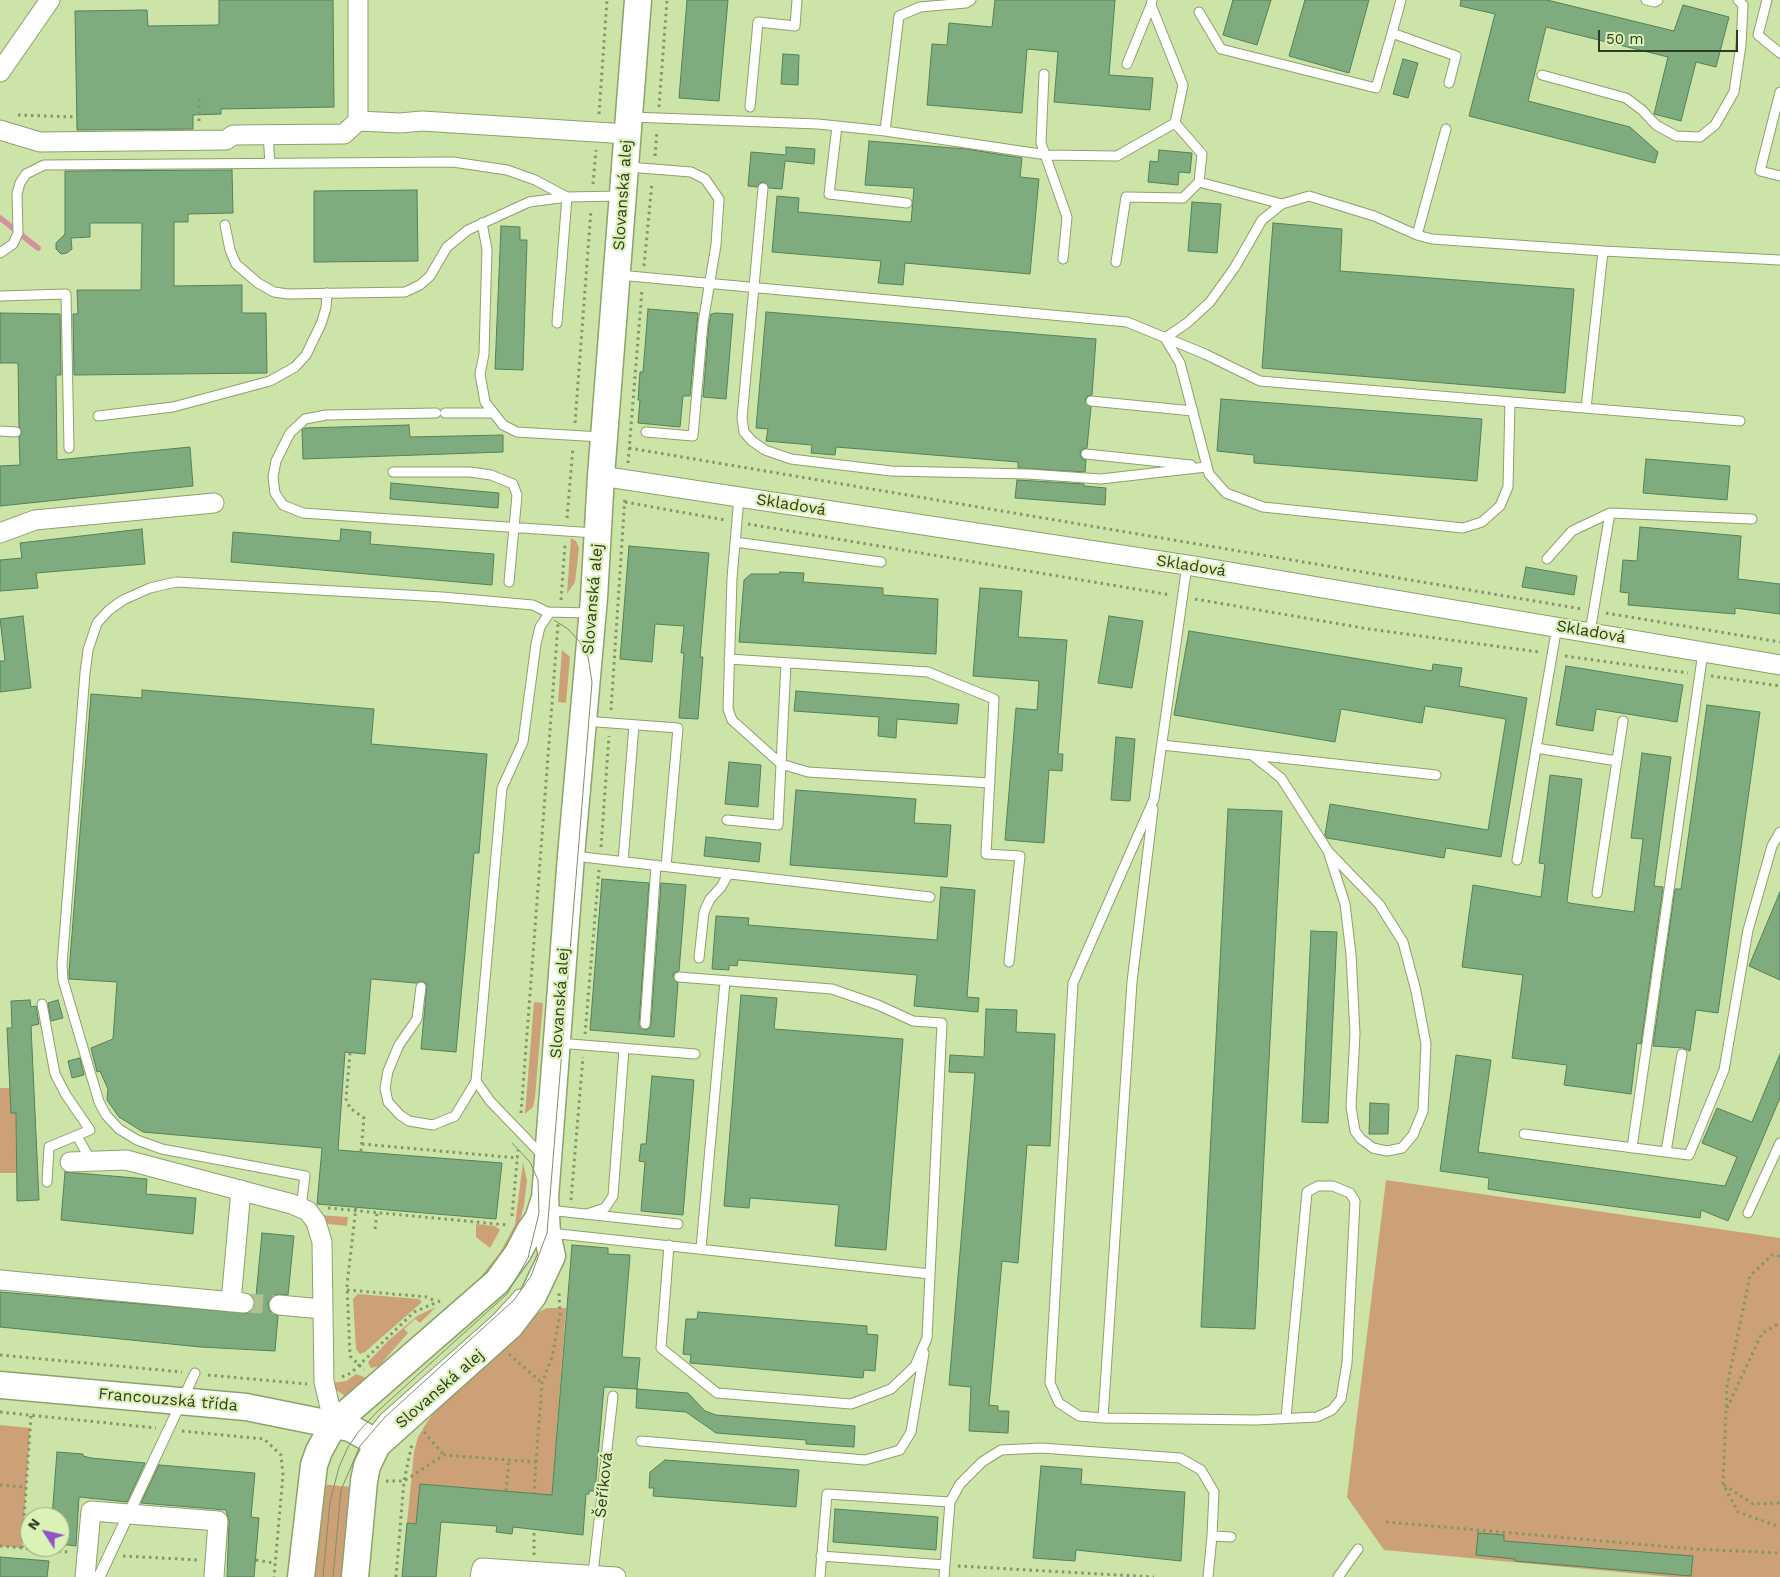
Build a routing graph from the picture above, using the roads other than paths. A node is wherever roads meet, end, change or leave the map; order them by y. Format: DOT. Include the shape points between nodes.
graph roads {
  1 [pos="50,0"];
  2 [pos="358,0"];
  3 [pos="638,0"];
  4 [pos="797,0"];
  5 [pos="970,0"];
  6 [pos="1402,0"];
  7 [pos="1646,0"];
  8 [pos="1658,0"];
  9 [pos="1738,0"];
  10 [pos="1767,0"];
  11 [pos="1151,2"];
  12 [pos="1199,12"];
  13 [pos="1392,33"];
  14 [pos="1780,53"];
  15 [pos="1127,64"];
  16 [pos="0,72"];
  17 [pos="1044,74"];
  18 [pos="1542,75"];
  19 [pos="1449,83"];
  20 [pos="1780,92"];
  21 [pos="750,107"];
  22 [pos="358,121"];
  23 [pos="4,122"];
  24 [pos="1175,123"];
  25 [pos="628,125"];
  26 [pos="837,126"];
  27 [pos="1776,127"];
  28 [pos="1446,129"];
  29 [pos="885,131"];
  30 [pos="268,134"];
  31 [pos="1047,155"];
  32 [pos="270,163"];
  33 [pos="625,166"];
  34 [pos="1780,176"];
  35 [pos="1198,182"];
  36 [pos="763,188"];
  37 [pos="567,196"];
  38 [pos="623,196"];
  39 [pos="907,203"];
  40 [pos="1282,204"];
  41 [pos="482,223"];
  42 [pos="225,226"];
  43 [pos="1417,235"];
  44 [pos="1603,251"];
  45 [pos="0,253"];
  46 [pos="1063,260"];
  47 [pos="1780,260"];
  48 [pos="1116,262"];
  49 [pos="617,275"];
  50 [pos="710,284"];
  51 [pos="754,288"];
  52 [pos="326,293"];
  53 [pos="0,296"];
  54 [pos="557,323"];
  55 [pos="1165,338"];
  56 [pos="1091,401"];
  57 [pos="1510,402"];
  58 [pos="1586,408"];
  59 [pos="1193,410"];
  60 [pos="492,412"];
  61 [pos="98,416"];
  62 [pos="1740,421"];
  63 [pos="0,431"];
  64 [pos="16,432"];
  65 [pos="646,432"];
  66 [pos="604,437"];
  67 [pos="69,448"];
  68 [pos="1086,454"];
  69 [pos="1206,466"];
  70 [pos="393,472"];
  71 [pos="601,476"];
  72 [pos="739,497"];
  73 [pos="214,503"];
  74 [pos="1610,513"];
  75 [pos="1752,519"];
  76 [pos="514,527"];
  77 [pos="0,533"];
  78 [pos="598,533"];
  79 [pos="735,542"];
  80 [pos="1547,559"];
  81 [pos="881,562"];
  82 [pos="1187,565"];
  83 [pos="509,582"];
  84 [pos="550,612"];
  85 [pos="592,613"];
  86 [pos="1557,626"];
  87 [pos="1590,632"];
  88 [pos="1704,652"];
  89 [pos="729,659"];
  90 [pos="786,663"];
  91 [pos="1780,665"];
  92 [pos="1623,720"];
  93 [pos="584,721"];
  94 [pos="634,725"];
  95 [pos="1162,745"];
  96 [pos="1536,748"];
  97 [pos="1252,755"];
  98 [pos="1617,761"];
  99 [pos="780,764"];
  100 [pos="1436,775"];
  101 [pos="990,783"];
  102 [pos="1154,798"];
  103 [pos="727,820"];
  104 [pos="1780,832"];
  105 [pos="1328,851"];
  106 [pos="571,856"];
  107 [pos="1517,860"];
  108 [pos="623,862"];
  109 [pos="656,865"];
  110 [pos="666,866"];
  111 [pos="729,873"];
  112 [pos="1597,892"];
  113 [pos="930,897"];
  114 [pos="699,958"];
  115 [pos="1009,962"];
  116 [pos="679,977"];
  117 [pos="725,981"];
  118 [pos="421,987"];
  119 [pos="42,1004"];
  120 [pos="645,1024"];
  121 [pos="558,1043"];
  122 [pos="624,1048"];
  123 [pos="695,1054"];
  124 [pos="1682,1054"];
  125 [pos="476,1081"];
  126 [pos="1524,1134"];
  127 [pos="77,1136"];
  128 [pos="1780,1143"];
  129 [pos="1632,1148"];
  130 [pos="1666,1152"];
  131 [pos="1778,1156"];
  132 [pos="91,1161"];
  133 [pos="70,1162"];
  134 [pos="47,1182"];
  135 [pos="241,1190"];
  136 [pos="304,1209"];
  137 [pos="1748,1213"];
  138 [pos="587,1214"];
  139 [pos="538,1218"];
  140 [pos="678,1224"];
  141 [pos="669,1245"];
  142 [pos="701,1248"];
  143 [pos="930,1274"];
  144 [pos="0,1280"];
  145 [pos="523,1288"];
  146 [pos="279,1305"];
  147 [pos="322,1309"];
  148 [pos="927,1338"];
  149 [pos="195,1373"];
  150 [pos="0,1385"];
  151 [pos="613,1396"];
  152 [pos="1104,1418"];
  153 [pos="1286,1418"];
  154 [pos="334,1424"];
  155 [pos="641,1441"];
  156 [pos="372,1450"];
  157 [pos="950,1502"];
  158 [pos="1212,1536"];
  159 [pos="1231,1537"];
  160 [pos="1358,1549"];
  161 [pos="821,1556"];
  162 [pos="944,1565"];
  163 [pos="593,1574"];
  164 [pos="85,1577"];
  165 [pos="99,1577"];
  166 [pos="214,1577"];
  167 [pos="301,1577"];
  168 [pos="355,1577"];
  169 [pos="480,1577"];
  170 [pos="616,1577"];
  171 [pos="820,1577"];
  172 [pos="944,1577"];
  173 [pos="1208,1577"];
  174 [pos="1338,1577"];
  1 -- 16 [label="street"];
  2 -- 22 [label="street"];
  3 -- 25 [label="main road, Slovanská alej"];
  4 -- 21 [label="lane" via="795,26 758,22"];
  5 -- 29 [label="lane" via="920,7 899,16"];
  6 -- 13 [label="lane"];
  7 -- 8 [label="lane"];
  9 -- 18 [label="lane" via="1743,5 1734,92 1715,125 1700,137 1676,136 1656,126 1626,98"];
  10 -- 14 [label="lane" via="1758,35"];
  11 -- 15 [label="lane"];
  11 -- 24 [label="lane" via="1183,86"];
  12 -- 13 [label="lane" via="1221,49 1376,88"];
  13 -- 19 [label="lane" via="1456,56"];
  17 -- 31 [label="lane" via="1040,125 1041,143"];
  20 -- 27 [label="lane"];
  22 -- 25 [label="street" via="422,121 597,133"];
  22 -- 30 [label="street" via="344,134"];
  23 -- 30 [label="street" via="40,142 202,141 226,140 233,135"];
  24 -- 31 [label="lane" via="1117,156"];
  24 -- 35 [label="lane" via="1202,154"];
  25 -- 26 [label="lane" via="658,118"];
  25 -- 33 [label="main road, Slovanská alej"];
  26 -- 29 [label="lane"];
  26 -- 39 [label="lane" via="829,194"];
  27 -- 34 [label="lane" via="1760,171"];
  28 -- 43 [label="lane"];
  29 -- 31 [label="lane"];
  30 -- 32 [label="lane"];
  31 -- 46 [label="lane" via="1067,217"];
  32 -- 37 [label="lane" via="424,161 475,164 507,170"];
  32 -- 45 [label="lane" via="44,165 26,174 20,182 17,194 18,233 14,244"];
  33 -- 38 [label="main road, Slovanská alej"];
  33 -- 50 [label="lane" via="692,172 705,179 719,199"];
  35 -- 40 [label="lane"];
  35 -- 48 [label="lane" via="1183,198 1126,197"];
  36 -- 51 [label="lane"];
  37 -- 38 [label="lane"];
  37 -- 41 [label="lane" via="529,202"];
  37 -- 54 [label="lane"];
  38 -- 49 [label="main road, Slovanská alej"];
  40 -- 43 [label="lane" via="1309,196 1374,216"];
  40 -- 55 [label="lane" via="1262,220 1210,302"];
  41 -- 52 [label="lane" via="447,247 430,276 412,289 405,292"];
  41 -- 60 [label="lane" via="487,249 481,388"];
  42 -- 52 [label="lane" via="236,264 258,283 281,293"];
  43 -- 44 [label="lane" via="1432,239"];
  44 -- 47 [label="lane"];
  44 -- 58 [label="lane"];
  49 -- 50 [label="lane"];
  49 -- 66 [label="main road, Slovanská alej"];
  50 -- 51 [label="lane"];
  50 -- 65 [label="lane" via="703,323 693,436"];
  51 -- 55 [label="lane" via="1127,322"];
  51 -- 69 [label="lane" via="742,418 744,432 765,450 791,459 891,471 1101,479"];
  52 -- 61 [label="lane" via="321,324 306,355 295,367 270,381 173,407"];
  53 -- 67 [label="lane" via="66,294"];
  55 -- 57 [label="lane" via="1260,381"];
  55 -- 59 [label="lane" via="1180,364"];
  56 -- 59 [label="lane"];
  57 -- 58 [label="lane"];
  57 -- 69 [label="lane" via="1508,487 1500,506 1482,522 1463,528 1262,507 1226,493"];
  58 -- 62 [label="lane"];
  59 -- 69 [label="lane"];
  60 -- 66 [label="lane" via="504,425 517,432"];
  60 -- 76 [label="lane" via="326,415 305,419 290,433 272,477 275,492 283,505 303,513"];
  63 -- 64 [label="lane"];
  66 -- 71 [label="main road, Slovanská alej"];
  68 -- 69 [label="lane"];
  70 -- 76 [label="lane" via="470,472 505,480 517,491"];
  71 -- 72 [label="street, Skladová"];
  71 -- 78 [label="main road, Slovanská alej"];
  72 -- 79 [label="lane"];
  72 -- 82 [label="street, Skladová"];
  73 -- 77 [label="street" via="35,520"];
  74 -- 75 [label="lane"];
  74 -- 80 [label="lane" via="1572,531"];
  74 -- 87 [label="lane"];
  76 -- 78 [label="lane"];
  76 -- 83 [label="lane"];
  78 -- 85 [label="main road, Slovanská alej"];
  79 -- 81 [label="lane"];
  79 -- 89 [label="lane"];
  82 -- 86 [label="street, Skladová"];
  82 -- 95 [label="lane"];
  84 -- 85 [label="lane"];
  84 -- 125 [label="lane" via="540,628 536,644 523,742 502,788"];
  84 -- 136 [label="lane" via="533,606 442,597 176,582 150,588 123,600 97,623 89,645 86,673 63,980 99,1102 119,1129 162,1149 305,1176"];
  85 -- 93 [label="main road, Slovanská alej"];
  86 -- 87 [label="street, Skladová"];
  86 -- 96 [label="lane"];
  87 -- 88 [label="street, Skladová"];
  88 -- 91 [label="street, Skladová"];
  88 -- 129 [label="lane"];
  89 -- 90 [label="lane"];
  89 -- 99 [label="lane" via="728,709 732,720"];
  90 -- 99 [label="lane"];
  90 -- 101 [label="lane" via="928,672 994,699"];
  92 -- 98 [label="lane"];
  93 -- 94 [label="lane"];
  93 -- 106 [label="main road, Slovanská alej"];
  94 -- 108 [label="lane"];
  94 -- 110 [label="lane" via="678,728"];
  95 -- 97 [label="lane"];
  95 -- 102 [label="lane"];
  96 -- 98 [label="lane"];
  96 -- 107 [label="lane"];
  97 -- 100 [label="lane"];
  97 -- 105 [label="lane" via="1281,778"];
  98 -- 112 [label="lane"];
  99 -- 101 [label="lane" via="808,772"];
  99 -- 103 [label="lane" via="778,825"];
  101 -- 115 [label="lane" via="986,854 1020,856"];
  102 -- 152 [label="lane" via="1132,982"];
  102 -- 152 [label="lane" via="1073,983 1050,1383 1060,1403 1079,1416"];
  104 -- 130 [label="lane" via="1772,846 1748,930 1724,1070 1690,1155"];
  105 -- 105 [label="lane" via="1345,904 1351,954 1355,1131 1373,1148 1388,1151 1402,1148 1413,1135 1423,1111 1426,1044 1416,990 1403,942 1379,904"];
  106 -- 108 [label="lane"];
  106 -- 121 [label="main road, Slovanská alej"];
  108 -- 109 [label="lane"];
  109 -- 110 [label="lane"];
  109 -- 120 [label="lane"];
  110 -- 111 [label="lane"];
  111 -- 113 [label="lane"];
  111 -- 114 [label="lane" via="704,912"];
  116 -- 117 [label="lane"];
  117 -- 142 [label="lane"];
  117 -- 143 [label="lane" via="832,990 913,1021 942,1023"];
  118 -- 125 [label="lane" via="417,1019 399,1045 388,1071 385,1088 388,1102 409,1121 433,1125 455,1116"];
  119 -- 127 [label="lane" via="55,1074 90,1130"];
  121 -- 122 [label="lane"];
  121 -- 139 [label="main road, Slovanská alej"];
  122 -- 123 [label="lane"];
  122 -- 138 [label="lane" via="613,1196 605,1208"];
  124 -- 130 [label="lane"];
  125 -- 139 [label="lane" via="490,1101 543,1155"];
  126 -- 129 [label="lane"];
  127 -- 132 [label="lane"];
  127 -- 134 [label="lane" via="49,1147"];
  128 -- 131 [label="lane"];
  129 -- 130 [label="lane"];
  131 -- 137 [label="lane"];
  132 -- 133 [label="street"];
  132 -- 135 [label="street" via="126,1160"];
  135 -- 136 [label="street"];
  135 -- 144 [label="street" via="237,1302"];
  136 -- 147 [label="street" via="316,1222 322,1242"];
  138 -- 139 [label="lane"];
  138 -- 140 [label="lane"];
  139 -- 141 [label="lane"];
  139 -- 154 [label="main road, Slovanská alej" via="497,1282"];
  139 -- 156 [label="main road, Slovanská alej" via="552,1256 534,1296 415,1423 393,1430"];
  141 -- 142 [label="lane"];
  141 -- 148 [label="lane" via="661,1348 716,1393 851,1404 890,1389 915,1366"];
  142 -- 143 [label="lane"];
  143 -- 148 [label="lane"];
  145 -- 156 [label="lane" via="496,1319 385,1416 377,1427"];
  146 -- 147 [label="street"];
  147 -- 154 [label="street" via="324,1382"];
  148 -- 155 [label="lane" via="911,1432 900,1450 865,1460"];
  149 -- 165 [label="lane"];
  150 -- 154 [label="main road, Francouzská třída" via="246,1407"];
  151 -- 163 [label="lane, Šeříková"];
  152 -- 153 [label="lane"];
  153 -- 153 [label="lane" via="1317,1417 1332,1410 1341,1399 1347,1363 1355,1201 1350,1192 1333,1186 1318,1186 1307,1192"];
  154 -- 156 [label="main road" via="350,1428"];
  154 -- 167 [label="main road, Slovanská alej" via="314,1465"];
  156 -- 168 [label="main road" via="360,1507"];
  157 -- 158 [label="lane" via="960,1484 982,1462 1001,1450 1041,1448 1180,1458 1201,1470 1214,1492"];
  157 -- 161 [label="lane" via="826,1494"];
  157 -- 162 [label="lane"];
  158 -- 159 [label="lane"];
  158 -- 173 [label="lane"];
  160 -- 174 [label="lane"];
  161 -- 162 [label="lane"];
  161 -- 171 [label="lane"];
  162 -- 172 [label="lane"];
  163 -- 169 [label="street" via="482,1568"];
  163 -- 170 [label="street"];
  164 -- 166 [label="street" via="91,1511 218,1521"];
}
